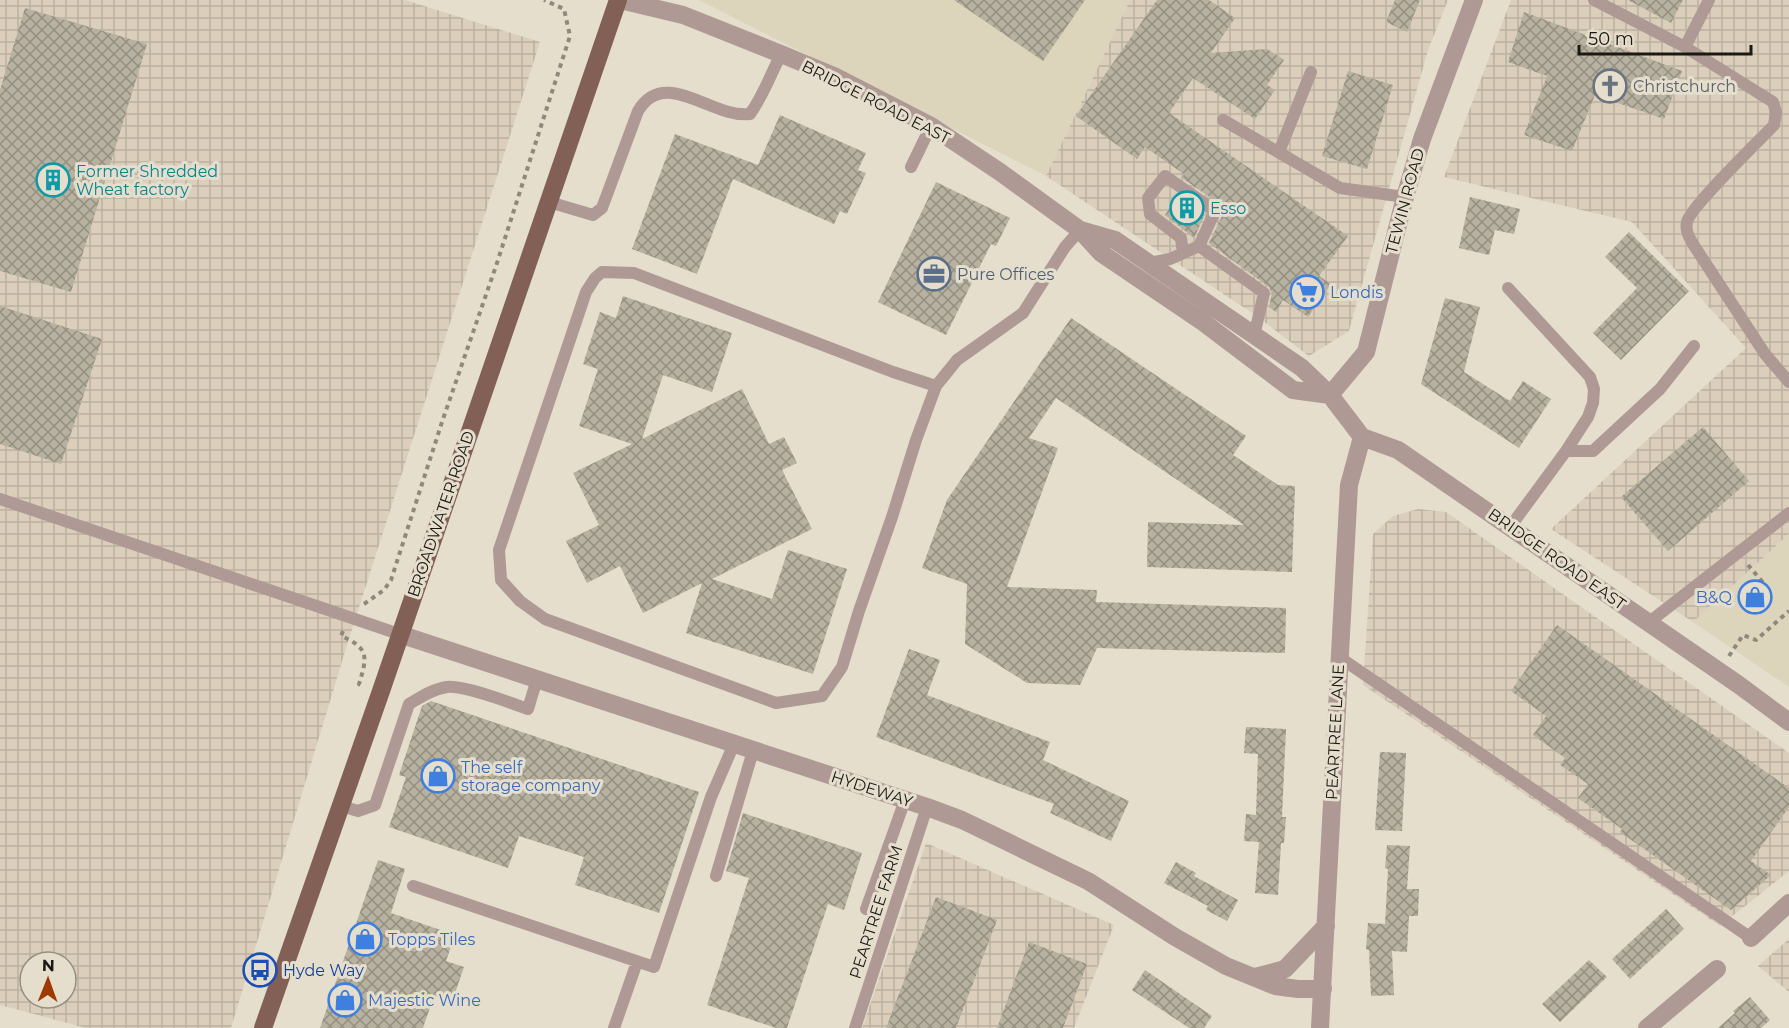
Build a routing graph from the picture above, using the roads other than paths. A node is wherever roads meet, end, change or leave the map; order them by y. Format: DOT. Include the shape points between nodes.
graph roads {
  1 [pos="619,0"];
  2 [pos="1474,0"];
  3 [pos="1594,0"];
  4 [pos="1709,0"];
  5 [pos="1685,47"];
  6 [pos="782,54"];
  7 [pos="1311,72"];
  8 [pos="1223,120"];
  9 [pos="931,126"];
  10 [pos="1279,152"];
  11 [pos="911,167"];
  12 [pos="1405,196"];
  13 [pos="549,202"];
  14 [pos="1080,230"];
  15 [pos="1199,246"];
  16 [pos="1183,253"];
  17 [pos="1149,263"];
  18 [pos="1508,288"];
  19 [pos="1254,336"];
  20 [pos="1694,346"];
  21 [pos="1789,382"];
  22 [pos="936,386"];
  23 [pos="1330,395"];
  24 [pos="1362,437"];
  25 [pos="1566,451"];
  26 [pos="0,499"];
  27 [pos="1789,513"];
  28 [pos="1510,527"];
  29 [pos="1648,623"];
  30 [pos="399,634"];
  31 [pos="1339,657"];
  32 [pos="537,679"];
  33 [pos="1789,722"];
  34 [pos="734,744"];
  35 [pos="753,751"];
  36 [pos="904,800"];
  37 [pos="341,806"];
  38 [pos="927,807"];
  39 [pos="716,876"];
  40 [pos="413,886"];
  41 [pos="1789,903"];
  42 [pos="866,909"];
  43 [pos="1326,926"];
  44 [pos="1751,938"];
  45 [pos="637,962"];
  46 [pos="1717,969"];
  47 [pos="1255,977"];
  48 [pos="1323,989"];
  49 [pos="263,1028"];
  50 [pos="614,1028"];
  51 [pos="855,1028"];
  52 [pos="1320,1028"];
  53 [pos="1647,1028"];
  1 -- 6 [label="street, BRIDGE ROAD EAST" via="683,15"];
  1 -- 13 [label="main road, BROADWATER ROAD"];
  2 -- 12 [label="street, TEWIN ROAD"];
  3 -- 5 [label="lane"];
  4 -- 5 [label="lane"];
  5 -- 21 [label="lane" via="1773,102 1774,125 1701,200 1687,220 1686,230 1765,354"];
  6 -- 9 [label="street, BRIDGE ROAD EAST"];
  6 -- 13 [label="lane" via="750,114 740,116 678,93 651,95 638,111 602,208 593,215"];
  7 -- 10 [label="lane"];
  8 -- 10 [label="lane"];
  9 -- 11 [label="lane"];
  9 -- 14 [label="street, BRIDGE ROAD EAST"];
  10 -- 12 [label="lane" via="1340,189"];
  12 -- 23 [label="street, TEWIN ROAD" via="1366,352"];
  13 -- 30 [label="main road, BROADWATER ROAD"];
  14 -- 17 [label="street, BRIDGE ROAD EAST" via="1115,240"];
  14 -- 22 [label="lane" via="1023,313 957,360"];
  14 -- 23 [label="street, BRIDGE ROAD EAST" via="1101,253 1203,322 1293,390"];
  15 -- 16 [label="lane"];
  15 -- 16 [label="lane" via="1215,211 1165,176 1148,198 1150,214 1181,238"];
  15 -- 19 [label="lane" via="1264,293"];
  16 -- 17 [label="lane"];
  17 -- 19 [label="street, BRIDGE ROAD EAST"];
  18 -- 25 [label="lane" via="1590,377 1593,403"];
  19 -- 23 [label="street, BRIDGE ROAD EAST" via="1302,368"];
  20 -- 25 [label="lane" via="1660,388 1593,451"];
  22 -- 22 [label="lane" via="858,610 842,668 822,696 776,703 545,619 520,601 501,580 499,550 586,292 602,272 634,273"];
  23 -- 24 [label="street, BRIDGE ROAD EAST"];
  24 -- 28 [label="street, BRIDGE ROAD EAST" via="1398,450"];
  24 -- 31 [label="street, PEARTREE LANE" via="1349,484"];
  25 -- 28 [label="lane"];
  26 -- 30 [label="lane"];
  27 -- 29 [label="lane"];
  28 -- 29 [label="street, BRIDGE ROAD EAST"];
  29 -- 33 [label="street, BRIDGE ROAD EAST"];
  30 -- 32 [label="street, HYDEWAY"];
  30 -- 37 [label="main road, BROADWATER ROAD"];
  31 -- 43 [label="street, PEARTREE LANE"];
  31 -- 44 [label="lane"];
  32 -- 34 [label="street, HYDEWAY"];
  32 -- 37 [label="lane" via="528,709 449,687 427,693 409,704 375,805 358,811"];
  34 -- 35 [label="street, HYDEWAY"];
  34 -- 45 [label="lane" via="711,797 654,967"];
  35 -- 36 [label="street, HYDEWAY"];
  35 -- 39 [label="lane"];
  36 -- 38 [label="street, HYDEWAY"];
  36 -- 42 [label="lane"];
  37 -- 49 [label="main road, BROADWATER ROAD"];
  38 -- 47 [label="street, HYDEWAY" via="1088,881 1215,960"];
  38 -- 51 [label="lane, PEARTREE FARM"];
  40 -- 45 [label="lane"];
  41 -- 44 [label="street"];
  43 -- 47 [label="street" via="1285,969"];
  43 -- 48 [label="street, PEARTREE LANE"];
  45 -- 50 [label="lane"];
  46 -- 53 [label="street"];
  47 -- 48 [label="street, HYDEWAY" via="1275,986"];
  48 -- 52 [label="street, PEARTREE LANE"];
}
